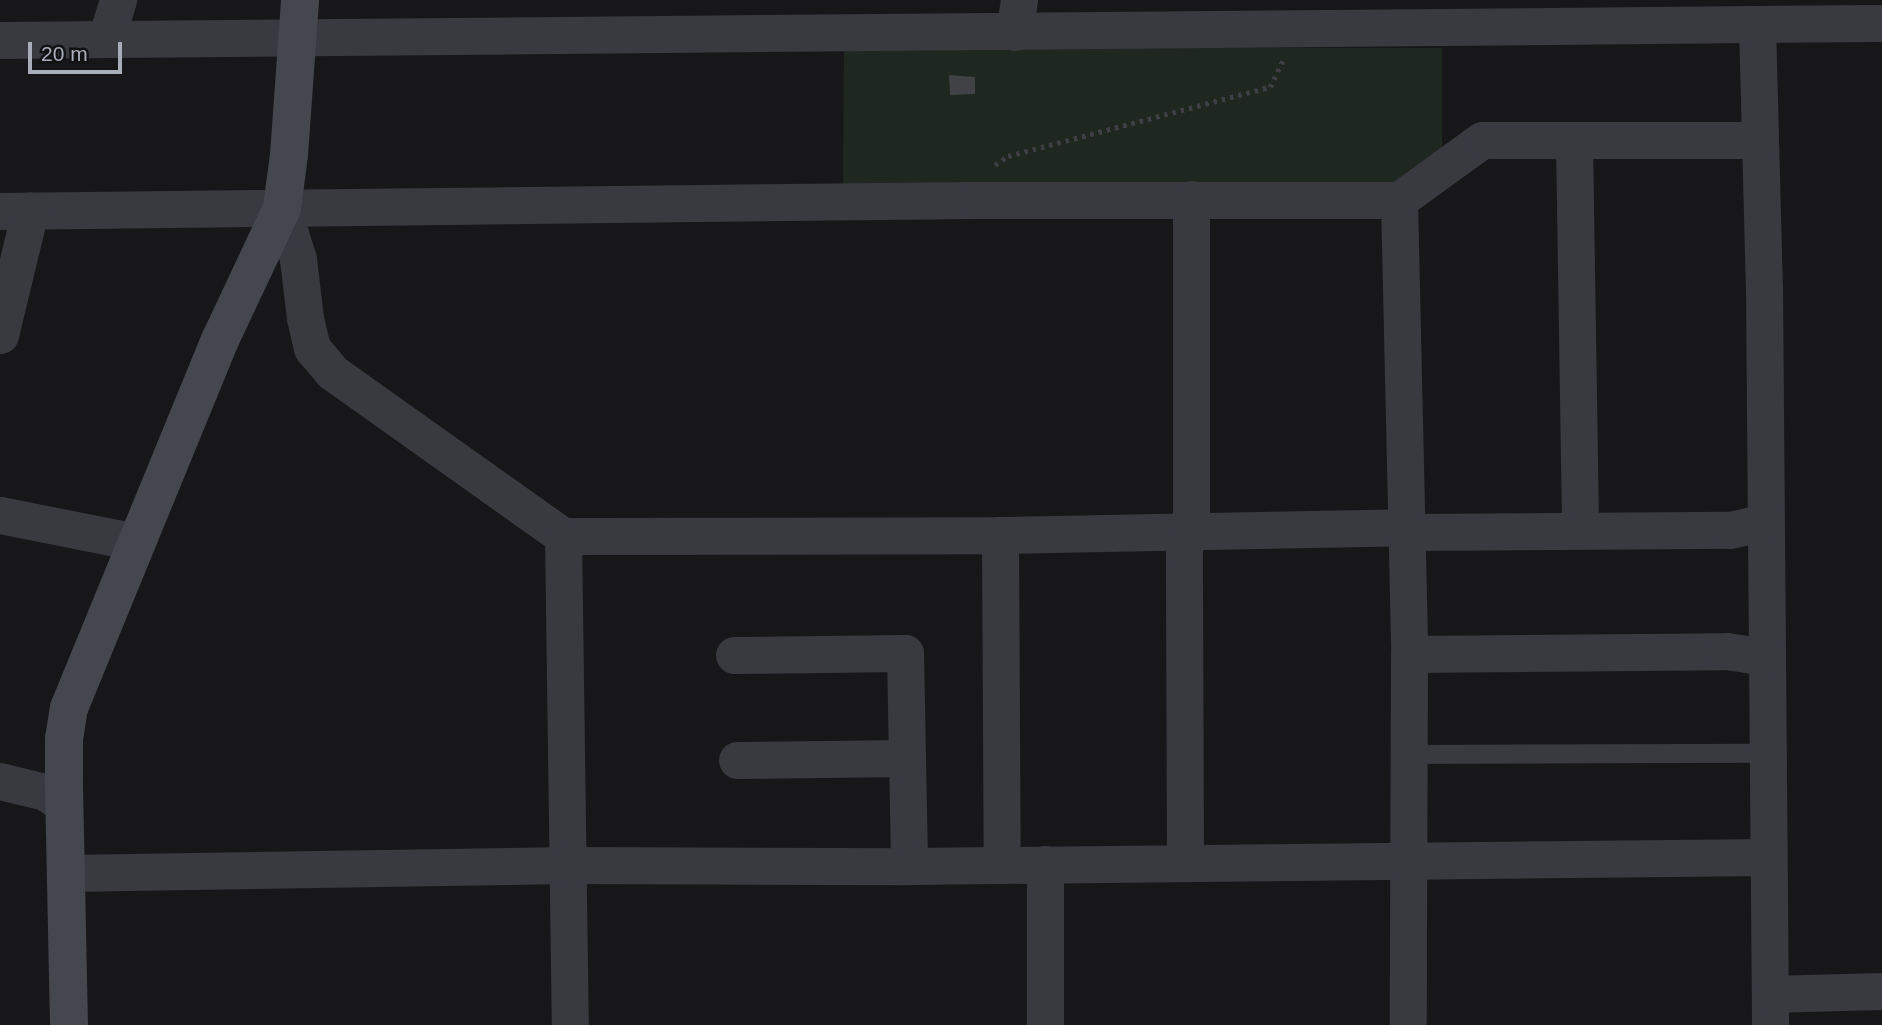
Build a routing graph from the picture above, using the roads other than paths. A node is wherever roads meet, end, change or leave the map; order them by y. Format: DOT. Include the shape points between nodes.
graph roads {
  1 [pos="118,0"];
  2 [pos="1016,16"];
  3 [pos="298,18"];
  4 [pos="1882,23"];
  5 [pos="1757,24"];
  6 [pos="106,39"];
  7 [pos="0,40"];
  8 [pos="1760,140"];
  9 [pos="1574,141"];
  10 [pos="1191,199"];
  11 [pos="1399,200"];
  12 [pos="282,208"];
  13 [pos="15,211"];
  14 [pos="0,335"];
  15 [pos="0,515"];
  16 [pos="1765,522"];
  17 [pos="1191,529"];
  18 [pos="1580,529"];
  19 [pos="1406,530"];
  20 [pos="1000,535"];
  21 [pos="563,536"];
  22 [pos="136,542"];
  23 [pos="1409,654"];
  24 [pos="734,655"];
  25 [pos="1765,657"];
  26 [pos="1767,753"];
  27 [pos="1409,754"];
  28 [pos="907,758"];
  29 [pos="737,760"];
  30 [pos="0,781"];
  31 [pos="64,805"];
  32 [pos="1768,857"];
  33 [pos="1408,859"];
  34 [pos="1185,862"];
  35 [pos="1045,864"];
  36 [pos="567,865"];
  37 [pos="909,866"];
  38 [pos="1002,866"];
  39 [pos="66,873"];
  40 [pos="1882,991"];
  41 [pos="1770,1010"];
  42 [pos="69,1025"];
  43 [pos="570,1025"];
  44 [pos="1045,1025"];
  45 [pos="1408,1025"];
  1 -- 6 [label="street"];
  2 -- 3 [label="street"];
  2 -- 5 [label="street" via="1286,29"];
  3 -- 6 [label="street"];
  3 -- 12 [label="street"];
  4 -- 5 [label="street"];
  5 -- 8 [label="street"];
  6 -- 7 [label="street"];
  8 -- 9 [label="street"];
  8 -- 16 [label="street"];
  9 -- 11 [label="street" via="1482,140"];
  9 -- 18 [label="street"];
  10 -- 11 [label="street"];
  10 -- 12 [label="street"];
  10 -- 17 [label="street"];
  11 -- 19 [label="street"];
  12 -- 13 [label="street"];
  12 -- 21 [label="street" via="298,258 312,348 332,372"];
  12 -- 22 [label="street" via="220,340"];
  13 -- 14 [label="street"];
  15 -- 22 [label="street"];
  16 -- 18 [label="street" via="1730,530"];
  16 -- 25 [label="street"];
  17 -- 19 [label="street"];
  17 -- 20 [label="street"];
  17 -- 34 [label="street" via="1184,548"];
  18 -- 19 [label="street"];
  19 -- 23 [label="street"];
  20 -- 21 [label="street"];
  20 -- 38 [label="street"];
  21 -- 36 [label="street"];
  22 -- 31 [label="street" via="69,708"];
  23 -- 25 [label="street" via="1727,650"];
  23 -- 27 [label="street"];
  24 -- 28 [label="street" via="905,653"];
  25 -- 26 [label="street"];
  26 -- 27 [label="lane"];
  26 -- 32 [label="street"];
  27 -- 33 [label="street"];
  28 -- 29 [label="street"];
  28 -- 37 [label="street"];
  30 -- 31 [label="street" via="45,792"];
  31 -- 39 [label="street"];
  32 -- 33 [label="street"];
  32 -- 41 [label="street"];
  33 -- 34 [label="street"];
  33 -- 45 [label="street"];
  34 -- 35 [label="street"];
  35 -- 38 [label="street"];
  35 -- 44 [label="street"];
  36 -- 37 [label="street"];
  36 -- 39 [label="street"];
  36 -- 43 [label="street"];
  37 -- 38 [label="street"];
  39 -- 42 [label="street"];
  40 -- 41 [label="street"];
}
